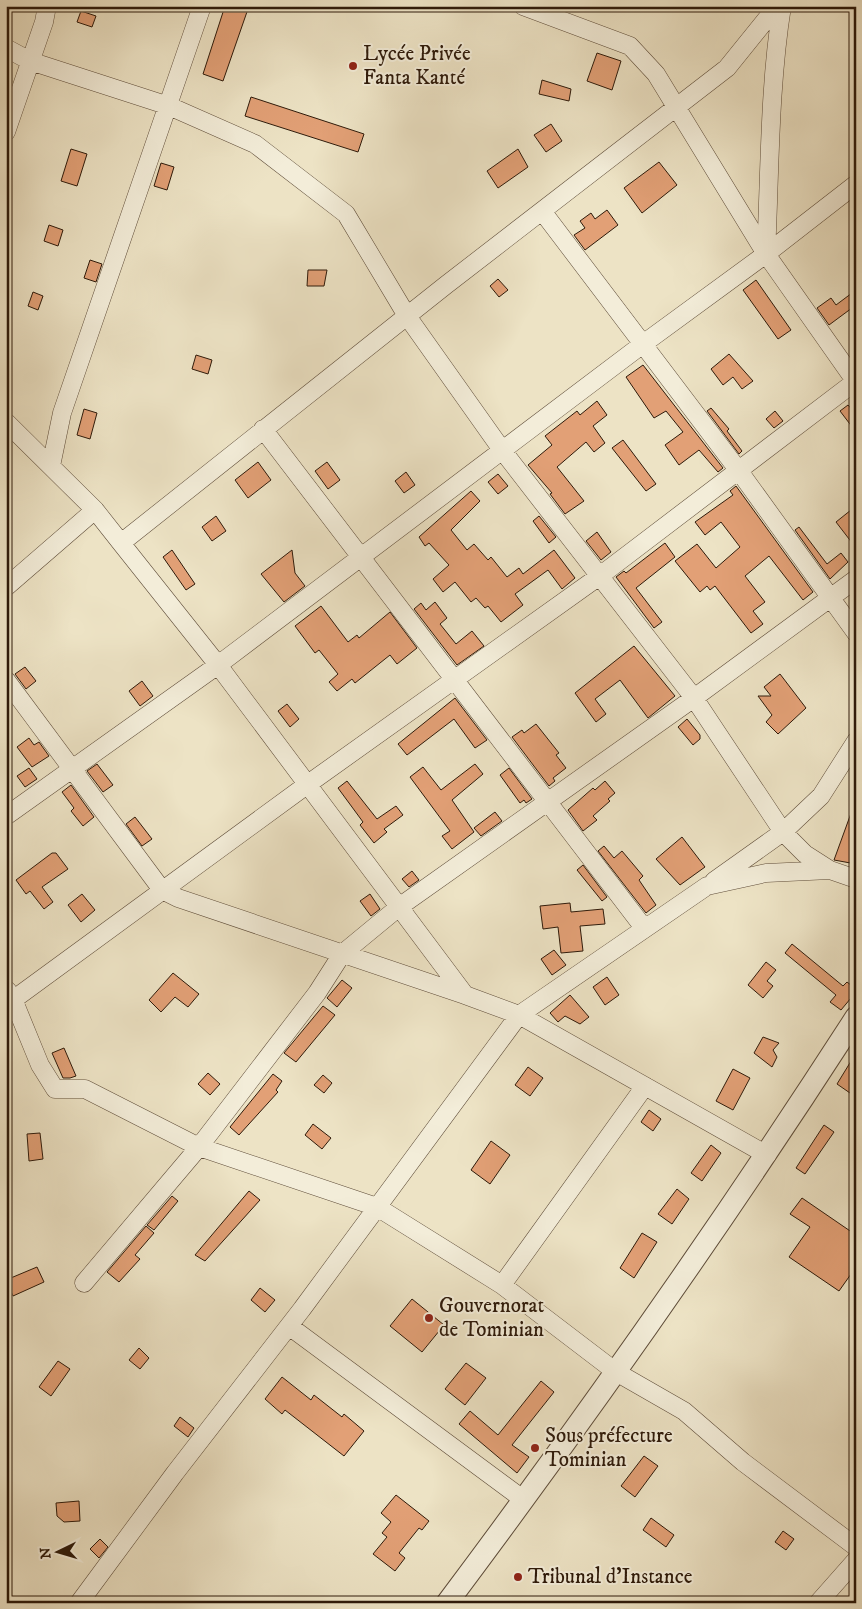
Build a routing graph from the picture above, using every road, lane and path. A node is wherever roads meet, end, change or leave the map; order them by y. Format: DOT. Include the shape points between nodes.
graph roads {
  1 [pos="47,6"];
  2 [pos="202,6"];
  3 [pos="523,6"];
  4 [pos="777,6"];
  5 [pos="782,6"];
  6 [pos="6,48"];
  7 [pos="30,61"];
  8 [pos="169,106"];
  9 [pos="676,108"];
  10 [pos="6,132"];
  11 [pos="856,184"];
  12 [pos="542,211"];
  13 [pos="766,254"];
  14 [pos="407,316"];
  15 [pos="643,344"];
  16 [pos="856,381"];
  17 [pos="6,422"];
  18 [pos="264,429"];
  19 [pos="502,450"];
  20 [pos="51,466"];
  21 [pos="739,471"];
  22 [pos="95,510"];
  23 [pos="120,543"];
  24 [pos="360,557"];
  25 [pos="601,575"];
  26 [pos="856,579"];
  27 [pos="6,587"];
  28 [pos="830,597"];
  29 [pos="856,633"];
  30 [pos="218,665"];
  31 [pos="6,680"];
  32 [pos="454,680"];
  33 [pos="694,698"];
  34 [pos="856,741"];
  35 [pos="72,767"];
  36 [pos="308,784"];
  37 [pos="547,802"];
  38 [pos="6,816"];
  39 [pos="783,832"];
  40 [pos="830,870"];
  41 [pos="853,883"];
  42 [pos="707,886"];
  43 [pos="162,890"];
  44 [pos="399,907"];
  45 [pos="644,928"];
  46 [pos="342,954"];
  47 [pos="465,995"];
  48 [pos="8,999"];
  49 [pos="518,1015"];
  50 [pos="856,1017"];
  51 [pos="644,1086"];
  52 [pos="199,1147"];
  53 [pos="767,1155"];
  54 [pos="377,1207"];
  55 [pos="84,1283"];
  56 [pos="502,1286"];
  57 [pos="289,1326"];
  58 [pos="616,1372"];
  59 [pos="524,1500"];
  60 [pos="856,1547"];
  61 [pos="856,1560"];
  62 [pos="78,1603"];
  63 [pos="447,1603"];
  64 [pos="818,1603"];
  1 -- 7 [label="street"];
  2 -- 8 [label="street"];
  3 -- 9 [label="street" via="630,46 656,74"];
  4 -- 9 [label="street" via="727,68"];
  5 -- 13 [label="street" via="771,131"];
  6 -- 7 [label="street"];
  7 -- 8 [label="street"];
  7 -- 10 [label="street"];
  8 -- 14 [label="street" via="255,144 346,214"];
  8 -- 20 [label="street" via="62,413"];
  9 -- 12 [label="street"];
  9 -- 13 [label="street"];
  11 -- 13 [label="street"];
  12 -- 14 [label="street"];
  12 -- 15 [label="street"];
  13 -- 15 [label="street"];
  13 -- 16 [label="street"];
  14 -- 18 [label="street"];
  14 -- 19 [label="street"];
  15 -- 19 [label="street"];
  15 -- 21 [label="street"];
  16 -- 21 [label="street"];
  17 -- 20 [label="street"];
  18 -- 23 [label="street"];
  18 -- 24 [label="street"];
  19 -- 24 [label="street"];
  19 -- 25 [label="street"];
  20 -- 22 [label="street"];
  21 -- 25 [label="street"];
  21 -- 28 [label="street"];
  22 -- 23 [label="street"];
  22 -- 27 [label="street"];
  23 -- 30 [label="street"];
  24 -- 30 [label="street"];
  24 -- 32 [label="street"];
  25 -- 32 [label="street"];
  25 -- 33 [label="street"];
  26 -- 28 [label="street"];
  28 -- 29 [label="street"];
  28 -- 33 [label="street"];
  30 -- 35 [label="street"];
  30 -- 36 [label="street"];
  31 -- 35 [label="street"];
  32 -- 36 [label="street"];
  32 -- 37 [label="street"];
  33 -- 37 [label="street"];
  33 -- 39 [label="street"];
  34 -- 39 [label="street" via="821,796"];
  35 -- 38 [label="street"];
  35 -- 43 [label="street"];
  36 -- 43 [label="street"];
  36 -- 44 [label="street"];
  37 -- 44 [label="street"];
  37 -- 45 [label="street"];
  39 -- 40 [label="street" via="806,854"];
  39 -- 42 [label="street"];
  40 -- 41 [label="street"];
  40 -- 42 [label="street" via="766,873"];
  42 -- 45 [label="street"];
  43 -- 46 [label="street"];
  43 -- 48 [label="street"];
  44 -- 46 [label="street"];
  44 -- 47 [label="street"];
  45 -- 49 [label="street"];
  46 -- 47 [label="street"];
  46 -- 52 [label="street" via="317,993"];
  47 -- 49 [label="street"];
  48 -- 52 [label="street" via="55,1089 85,1089"];
  49 -- 51 [label="street"];
  49 -- 54 [label="street"];
  50 -- 53 [label="street"];
  51 -- 53 [label="street"];
  51 -- 56 [label="street"];
  52 -- 54 [label="street"];
  52 -- 55 [label="street"];
  53 -- 58 [label="street"];
  54 -- 56 [label="street"];
  54 -- 57 [label="street"];
  56 -- 58 [label="street"];
  57 -- 59 [label="street"];
  57 -- 62 [label="street"];
  58 -- 59 [label="street"];
  58 -- 60 [label="street" via="684,1411 743,1462"];
  59 -- 63 [label="street"];
  61 -- 64 [label="street"];
}
